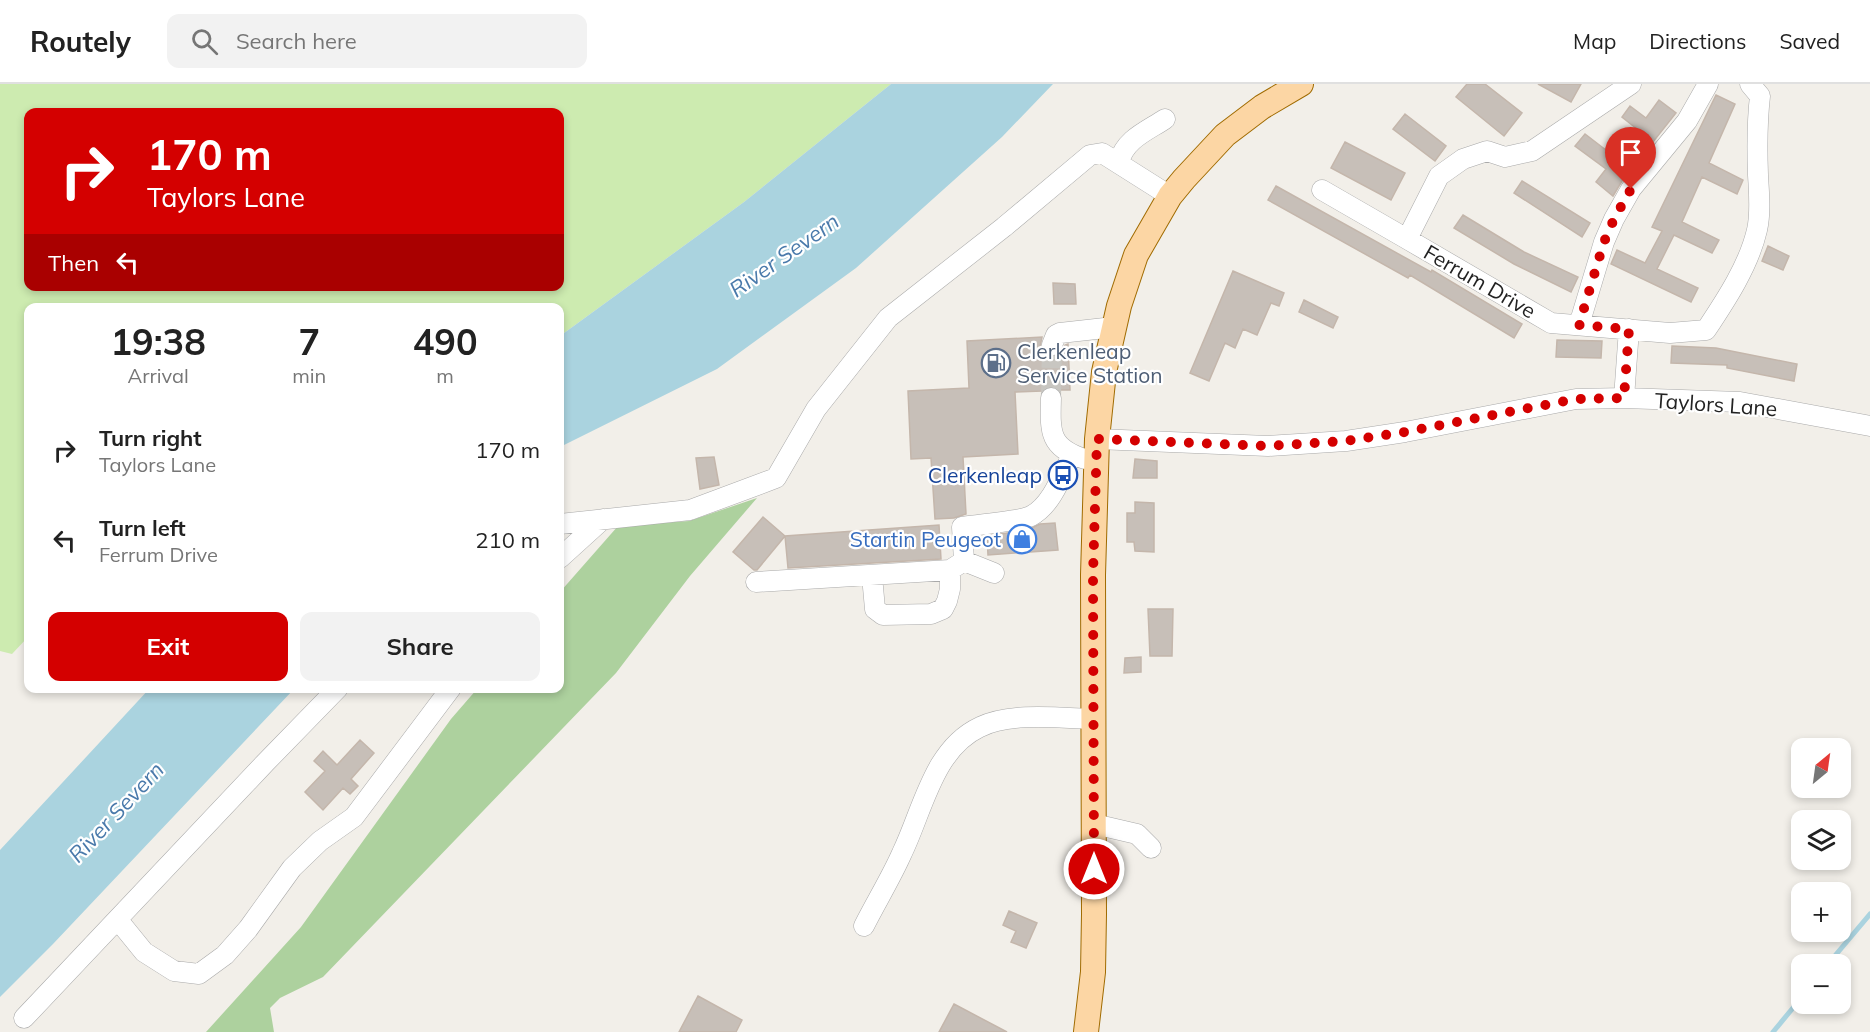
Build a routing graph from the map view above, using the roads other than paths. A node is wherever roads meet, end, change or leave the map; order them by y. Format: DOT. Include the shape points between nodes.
graph roads {
  1 [pos="1301,84"];
  2 [pos="1631,84"];
  3 [pos="1708,84"];
  4 [pos="1750,84"];
  5 [pos="1165,119"];
  6 [pos="1119,162"];
  7 [pos="1322,190"];
  8 [pos="1170,196"];
  9 [pos="1407,238"];
  10 [pos="1579,325"];
  11 [pos="1114,327"];
  12 [pos="1629,329"];
  13 [pos="1052,345"];
  14 [pos="1052,398"];
  15 [pos="1624,398"];
  16 [pos="1870,426"];
  17 [pos="1097,451"];
  18 [pos="1072,455"];
  19 [pos="603,519"];
  20 [pos="564,524"];
  21 [pos="564,554"];
  22 [pos="957,565"];
  23 [pos="994,573"];
  24 [pos="872,576"];
  25 [pos="756,582"];
  26 [pos="333,693"];
  27 [pos="447,693"];
  28 [pos="1094,719"];
  29 [pos="1094,824"];
  30 [pos="1151,848"];
  31 [pos="118,920"];
  32 [pos="864,926"];
  33 [pos="24,1018"];
  34 [pos="1086,1032"];
  1 -- 8 [label="main road" via="1225,135"];
  2 -- 9 [label="street, Ferrum Drive" via="1532,151 1505,157 1486,151 1463,159 1438,176"];
  3 -- 10 [label="street" via="1687,121 1631,189 1614,219"];
  4 -- 12 [label="street, Ferrum Drive" via="1760,96 1756,125 1759,208 1757,230 1747,258 1706,330 1670,333"];
  5 -- 6 [label="street" via="1133,139 1122,150"];
  6 -- 8 [label="street"];
  6 -- 19 [label="street" via="1102,153 1090,155 888,318 816,409 776,478 690,510"];
  7 -- 9 [label="street"];
  8 -- 11 [label="main road" via="1136,255"];
  9 -- 10 [label="street, Ferrum Drive" via="1551,323"];
  10 -- 12 [label="street, Ferrum Drive"];
  11 -- 13 [label="street" via="1060,333"];
  11 -- 17 [label="main road" via="1104,372"];
  12 -- 15 [label="street"];
  14 -- 18 [label="street" via="1050,428 1054,440"];
  15 -- 16 [label="street, Taylors Lane" via="1740,402"];
  15 -- 17 [label="street, Taylors Lane" via="1576,399 1346,441"];
  17 -- 18 [label="street, Taylors Lane"];
  17 -- 28 [label="main road"];
  18 -- 22 [label="street" via="1055,489 1030,517 962,527"];
  19 -- 20 [label="street"];
  19 -- 21 [label="street"];
  22 -- 23 [label="street"];
  22 -- 24 [label="street"];
  22 -- 24 [label="street" via="943,609 931,614 883,615 875,609"];
  24 -- 25 [label="street"];
  26 -- 31 [label="street"];
  27 -- 31 [label="street" via="354,817 292,868 225,955 199,974 174,971 144,952"];
  28 -- 29 [label="main road"];
  28 -- 32 [label="street" via="994,722 980,727 954,747 934,777 903,852"];
  29 -- 30 [label="street" via="1137,834"];
  29 -- 34 [label="main road" via="1093,972"];
  31 -- 33 [label="street"];
}
